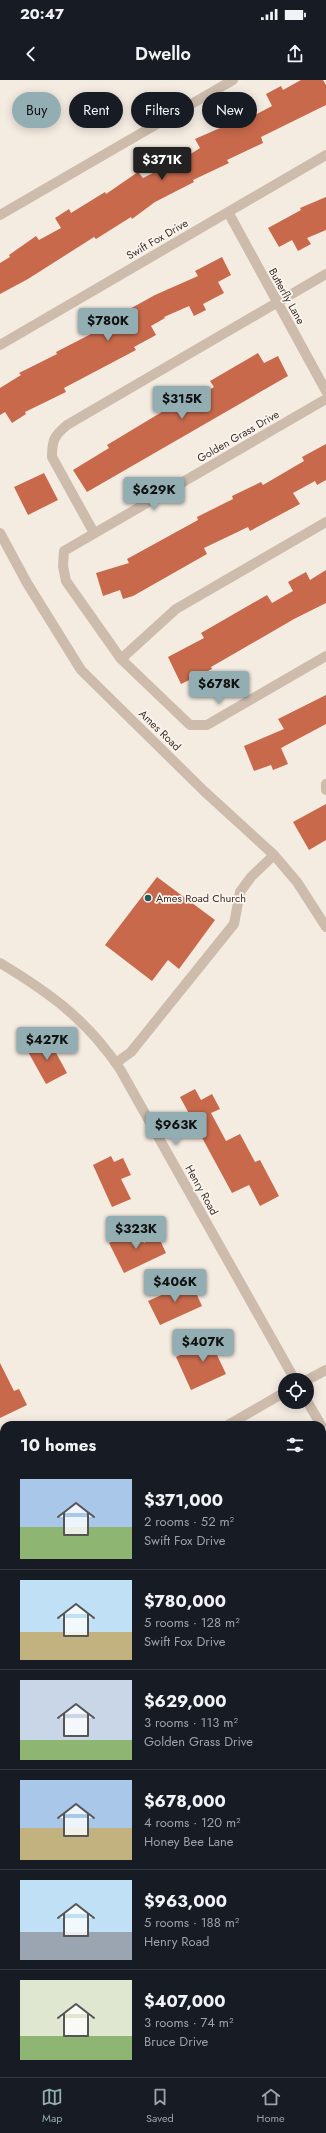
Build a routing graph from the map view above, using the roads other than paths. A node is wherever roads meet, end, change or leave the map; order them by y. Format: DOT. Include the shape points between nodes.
graph roads {
  1 [pos="233,80"];
  2 [pos="326,155"];
  3 [pos="228,212"];
  4 [pos="0,215"];
  5 [pos="326,274"];
  6 [pos="277,302"];
  7 [pos="0,344"];
  8 [pos="326,391"];
  9 [pos="326,399"];
  10 [pos="326,522"];
  11 [pos="0,533"];
  12 [pos="94,533"];
  13 [pos="326,656"];
  14 [pos="121,659"];
  15 [pos="326,784"];
  16 [pos="326,790"];
  17 [pos="274,855"];
  18 [pos="326,927"];
  19 [pos="0,963"];
  20 [pos="116,1063"];
  21 [pos="326,1370"];
  22 [pos="291,1373"];
  23 [pos="314,1376"];
  24 [pos="278,1396"];
  25 [pos="312,1409"];
  26 [pos="235,1421"];
  27 [pos="320,1421"];
  1 -- 4 [label="street"];
  2 -- 3 [label="street, Swift Fox Drive"];
  3 -- 6 [label="street, Butterfly Lane"];
  3 -- 7 [label="street, Swift Fox Drive"];
  5 -- 6 [label="street"];
  6 -- 8 [label="street, Butterfly Lane"];
  6 -- 12 [label="street" via="67,425 56,434 52,444 52,457"];
  9 -- 12 [label="street, Golden Grass Drive"];
  10 -- 14 [label="street" via="176,609"];
  11 -- 17 [label="street, Ames Road" via="27,583 81,670 204,791"];
  12 -- 14 [label="street, Golden Grass Drive" via="64,551 66,581"];
  13 -- 14 [label="street" via="207,725 190,725"];
  15 -- 16 [label="street"];
  17 -- 18 [label="street, Ames Road" via="297,882"];
  17 -- 20 [label="street" via="251,877 240,892 234,924 131,1052"];
  19 -- 20 [label="street, Henry Road" via="32,982 90,1029"];
  20 -- 22 [label="street, Henry Road"];
  21 -- 23 [label="street"];
  24 -- 26 [label="street"];
  25 -- 27 [label="street"];
}
